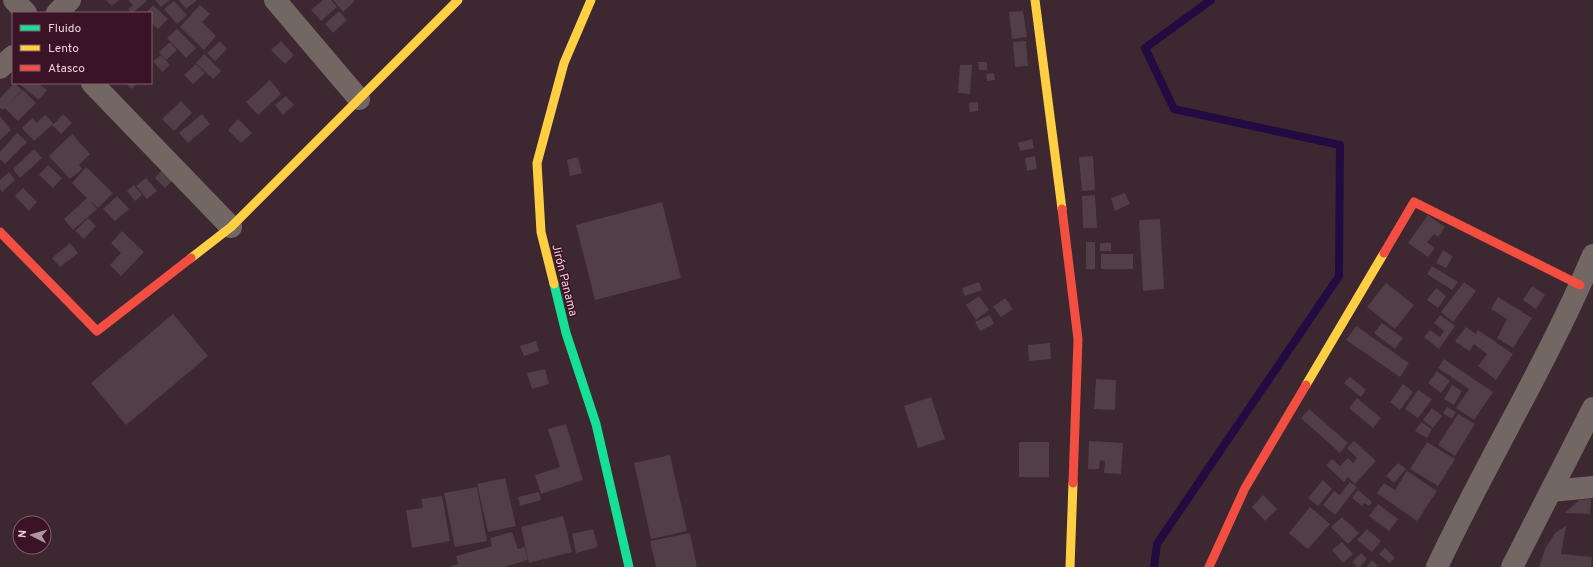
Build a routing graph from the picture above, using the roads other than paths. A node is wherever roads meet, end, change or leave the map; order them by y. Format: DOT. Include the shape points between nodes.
graph roads {
  1 [pos="14,0"];
  2 [pos="70,0"];
  3 [pos="275,0"];
  4 [pos="458,0"];
  5 [pos="591,0"];
  6 [pos="1035,0"];
  7 [pos="25,12"];
  8 [pos="58,12"];
  9 [pos="12,57"];
  10 [pos="0,68"];
  11 [pos="93,84"];
  12 [pos="359,99"];
  13 [pos="231,227"];
  14 [pos="0,232"];
  15 [pos="1593,255"];
  16 [pos="1580,285"];
  17 [pos="1593,408"];
  18 [pos="1593,488"];
  19 [pos="1551,491"];
  20 [pos="629,567"];
  21 [pos="1070,567"];
  22 [pos="1209,567"];
  23 [pos="1437,567"];
  24 [pos="1512,567"];
  1 -- 7 [label="street"];
  2 -- 8 [label="street"];
  3 -- 12 [label="street"];
  4 -- 12 [label="street"];
  5 -- 20 [label="street, Jirón Panama" via="564,63 537,163 541,232 566,333 596,424"];
  6 -- 21 [label="street" via="1078,339"];
  9 -- 10 [label="street"];
  11 -- 13 [label="street"];
  12 -- 13 [label="street"];
  13 -- 14 [label="street" via="97,331"];
  15 -- 16 [label="street"];
  16 -- 22 [label="street" via="1414,202 1245,488"];
  16 -- 23 [label="street"];
  17 -- 19 [label="street"];
  18 -- 19 [label="street"];
  19 -- 24 [label="street"];
}
